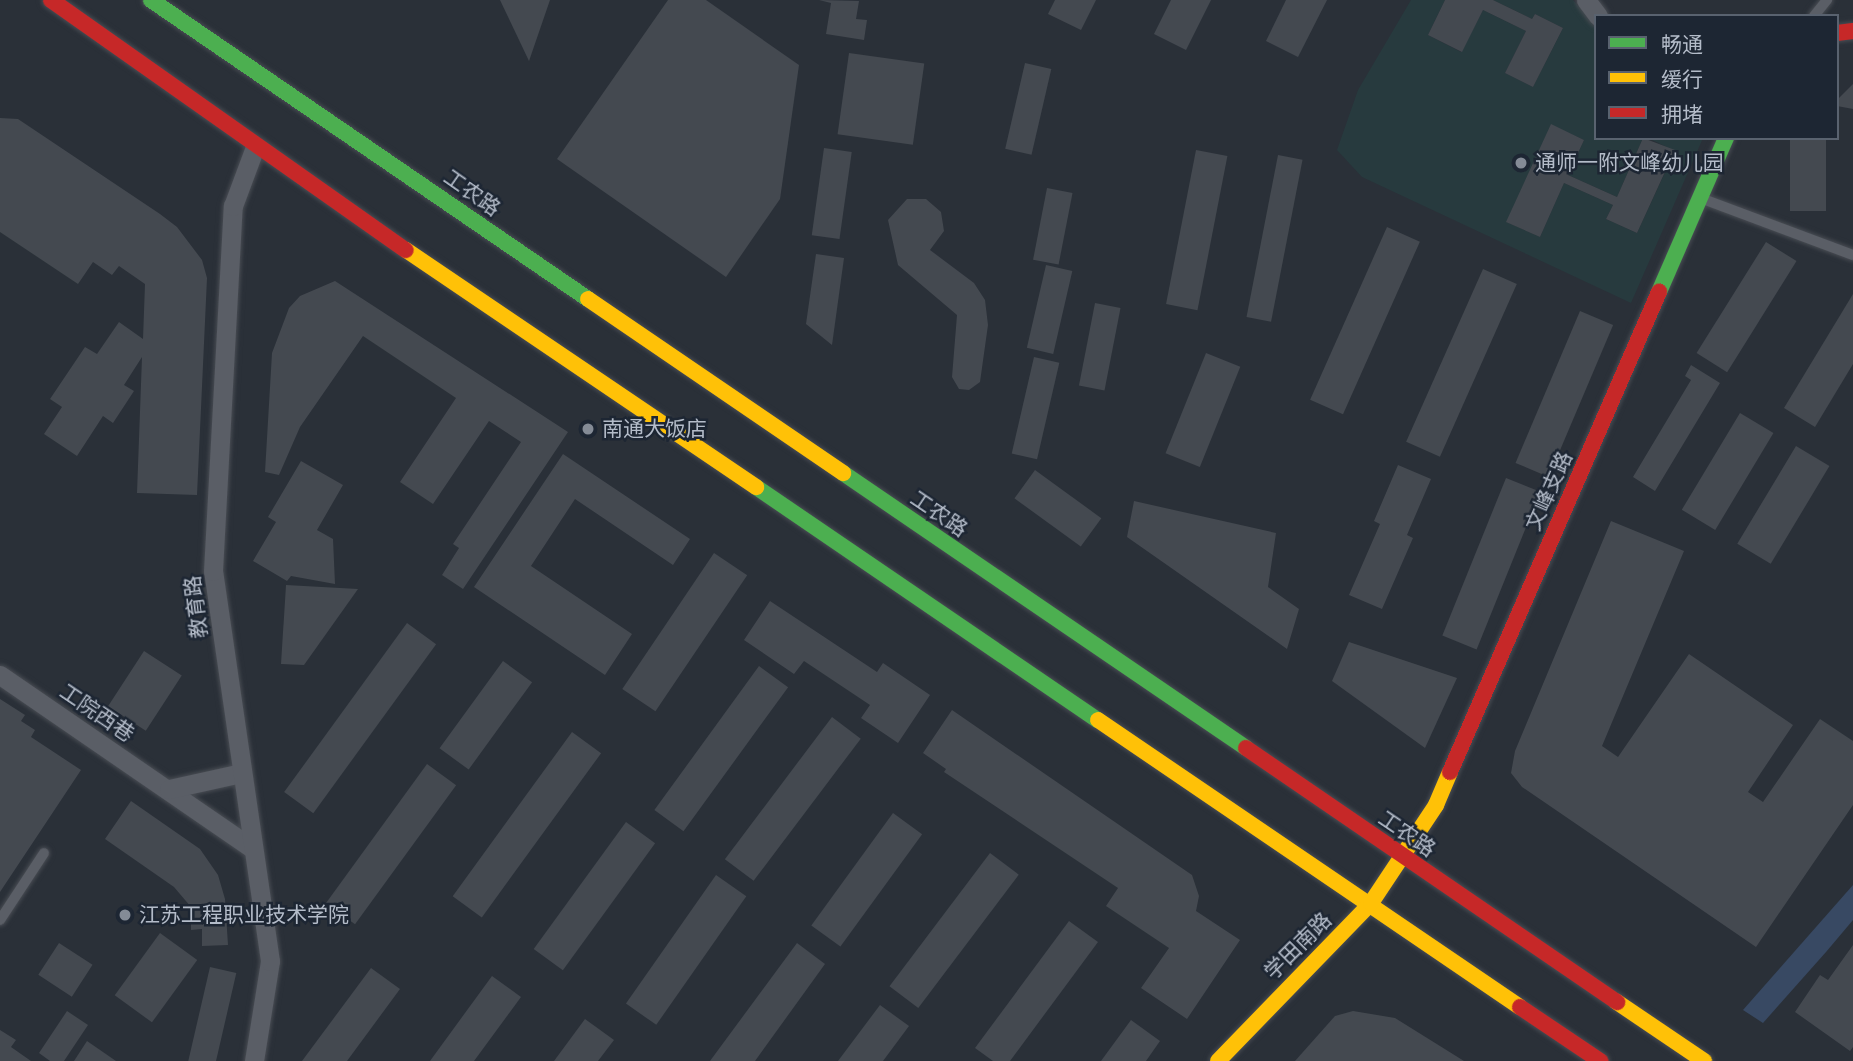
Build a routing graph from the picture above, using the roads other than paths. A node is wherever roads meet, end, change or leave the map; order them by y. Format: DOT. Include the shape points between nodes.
graph roads {
  1 [pos="51,0"];
  2 [pos="151,0"];
  3 [pos="1827,0"];
  4 [pos="1816,14"];
  5 [pos="1725,140"];
  6 [pos="255,148"];
  7 [pos="1700,198"];
  8 [pos="1853,255"];
  9 [pos="0,675"];
  10 [pos="241,773"];
  11 [pos="169,789"];
  12 [pos="253,849"];
  13 [pos="44,853"];
  14 [pos="1403,857"];
  15 [pos="1371,903"];
  16 [pos="0,920"];
  17 [pos="254,1061"];
  18 [pos="1217,1061"];
  19 [pos="1601,1061"];
  20 [pos="1704,1061"];
  1 -- 6 [label="main road"];
  2 -- 14 [label="main road, 工农路"];
  3 -- 4 [label="lane"];
  5 -- 7 [label="main road, 文峰支路"];
  6 -- 10 [label="street, 教育路" via="233,206 213,571"];
  6 -- 15 [label="main road"];
  7 -- 8 [label="lane"];
  7 -- 14 [label="main road, 文峰支路" via="1436,805"];
  9 -- 11 [label="street, 工院西巷"];
  10 -- 11 [label="street"];
  10 -- 12 [label="street, 教育路"];
  11 -- 12 [label="street, 工院西巷"];
  12 -- 17 [label="street, 教育路" via="270,961"];
  13 -- 16 [label="lane"];
  14 -- 15 [label="main road, 学田南路"];
  14 -- 20 [label="main road, 工农路"];
  15 -- 18 [label="main road, 学田南路"];
  15 -- 19 [label="main road"];
}
